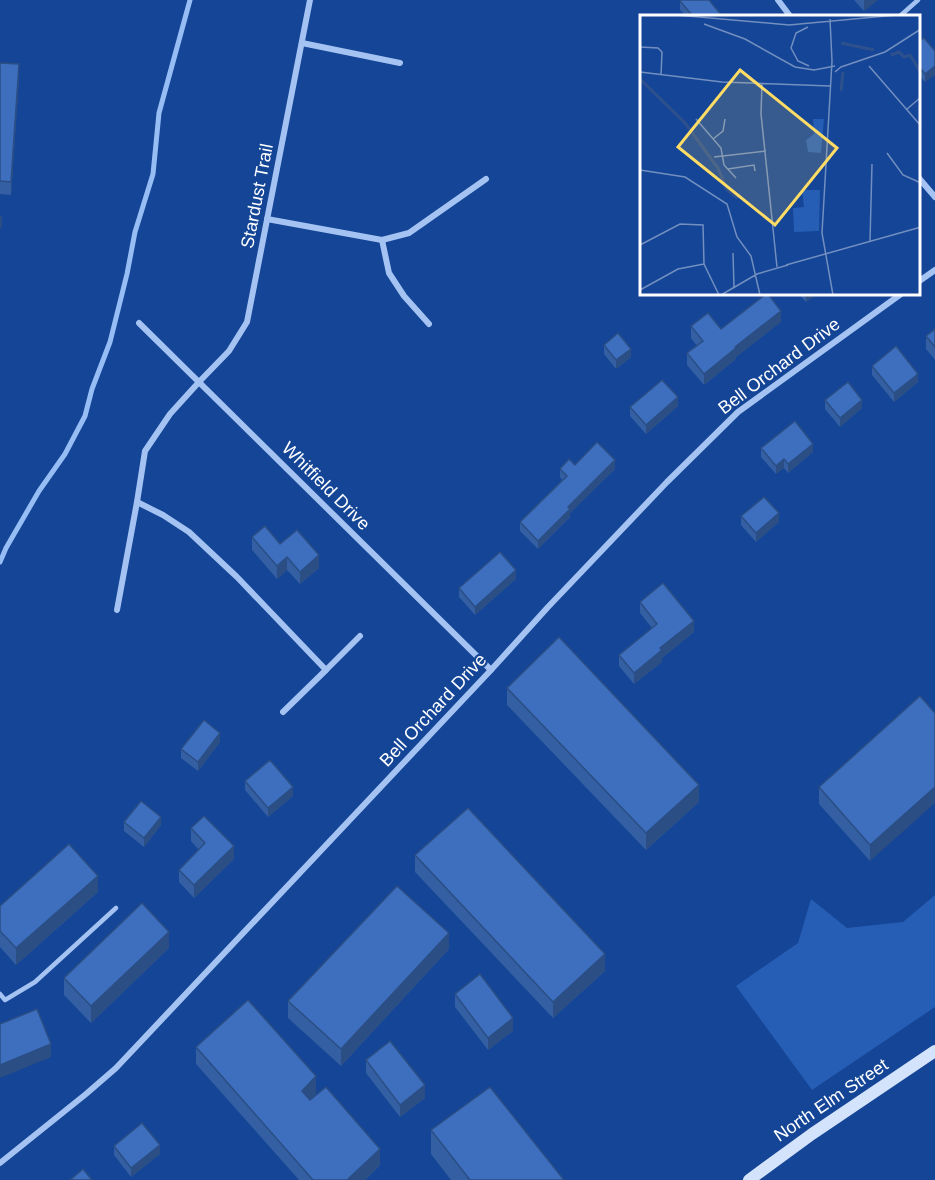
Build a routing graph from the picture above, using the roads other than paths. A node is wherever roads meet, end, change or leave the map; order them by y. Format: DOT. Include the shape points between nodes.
graph roads {
  1 [pos="310,0"];
  2 [pos="778,0"];
  3 [pos="918,0"];
  4 [pos="789,15"];
  5 [pos="901,15"];
  6 [pos="302,43"];
  7 [pos="400,63"];
  8 [pos="486,179"];
  9 [pos="920,179"];
  10 [pos="935,197"];
  11 [pos="267,219"];
  12 [pos="382,240"];
  13 [pos="935,270"];
  14 [pos="920,281"];
  15 [pos="898,296"];
  16 [pos="140,323"];
  17 [pos="429,324"];
  18 [pos="199,382"];
  19 [pos="137,502"];
  20 [pos="117,610"];
  21 [pos="360,636"];
  22 [pos="326,669"];
  23 [pos="491,670"];
  24 [pos="283,712"];
  25 [pos="116,908"];
  26 [pos="0,994"];
  27 [pos="2,1001"];
  28 [pos="935,1051"];
  29 [pos="0,1163"];
  30 [pos="749,1180"];
  1 -- 6 [label="street, Stardust Trail"];
  2 -- 4 [label="street"];
  3 -- 5 [label="lane"];
  6 -- 7 [label="street"];
  6 -- 11 [label="street, Stardust Trail"];
  8 -- 12 [label="street" via="409,233"];
  9 -- 10 [label="street"];
  11 -- 12 [label="street"];
  11 -- 18 [label="street, Stardust Trail" via="247,322 230,351"];
  12 -- 17 [label="street" via="389,273"];
  13 -- 14 [label="street"];
  15 -- 23 [label="street, Bell Orchard Drive" via="738,412"];
  16 -- 18 [label="street, Whitfield Drive"];
  18 -- 19 [label="street, Stardust Trail" via="170,414 145,451"];
  18 -- 23 [label="street, Whitfield Drive"];
  19 -- 20 [label="street, Stardust Trail"];
  19 -- 22 [label="street" via="189,532"];
  21 -- 22 [label="street"];
  22 -- 24 [label="street"];
  23 -- 29 [label="street, Bell Orchard Drive" via="116,1068"];
  25 -- 27 [label="lane" via="35,982"];
  26 -- 27 [label="lane"];
  28 -- 30 [label="main road, North Elm Street"];
}
